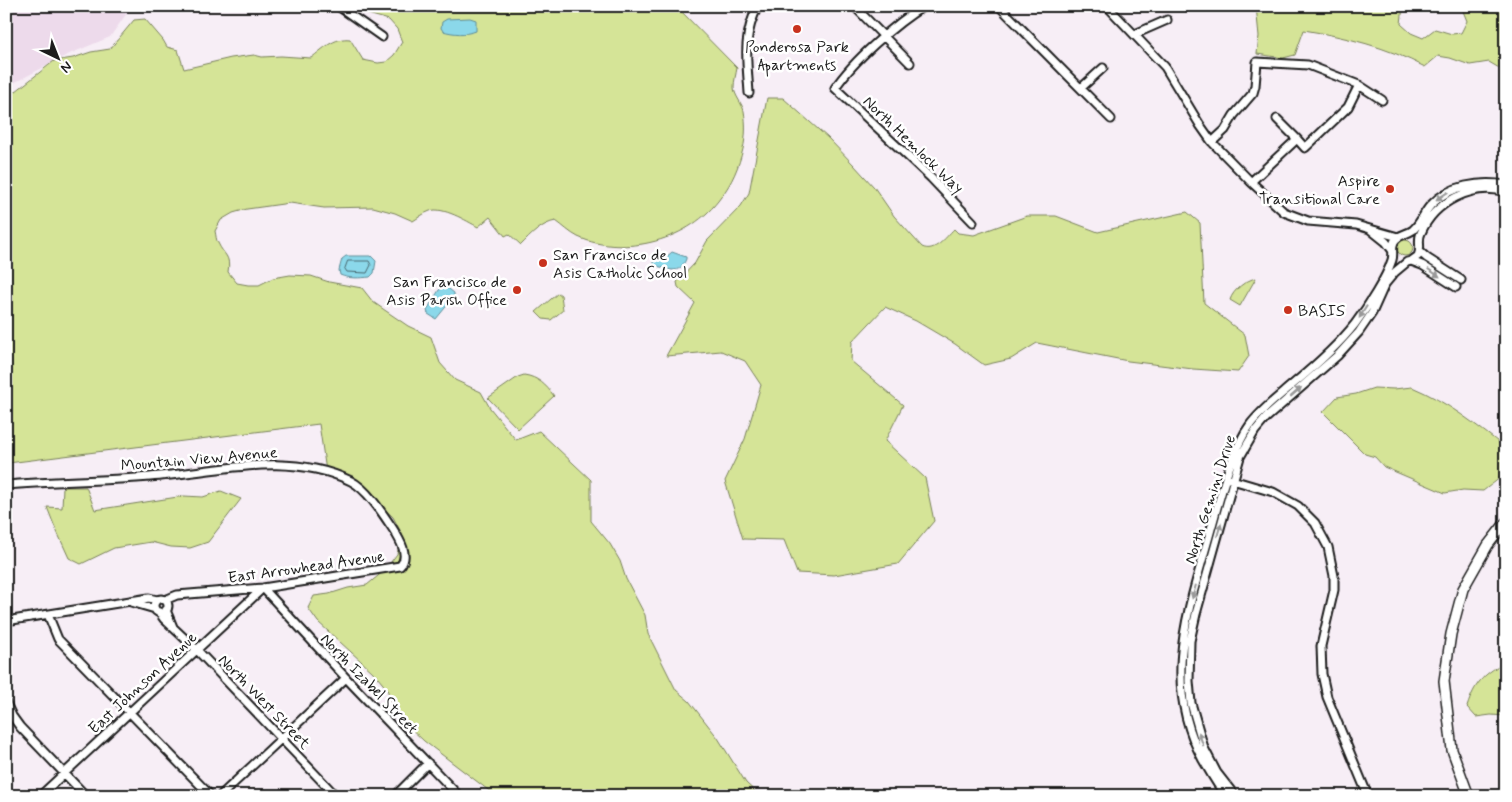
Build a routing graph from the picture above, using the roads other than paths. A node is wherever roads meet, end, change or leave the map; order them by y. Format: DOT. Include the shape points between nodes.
graph roads {
  1 [pos="338,6"];
  2 [pos="758,6"];
  3 [pos="854,6"];
  4 [pos="924,6"];
  5 [pos="999,6"];
  6 [pos="1106,6"];
  7 [pos="1167,20"];
  8 [pos="1134,34"];
  9 [pos="884,36"];
  10 [pos="382,37"];
  11 [pos="910,63"];
  12 [pos="1103,68"];
  13 [pos="1359,84"];
  14 [pos="1081,88"];
  15 [pos="749,93"];
  16 [pos="1382,100"];
  17 [pos="1111,119"];
  18 [pos="1278,119"];
  19 [pos="1297,139"];
  20 [pos="1212,142"];
  21 [pos="1251,182"];
  22 [pos="1506,185"];
  23 [pos="1506,192"];
  24 [pos="973,222"];
  25 [pos="1369,228"];
  26 [pos="1406,234"];
  27 [pos="1398,237"];
  28 [pos="1420,243"];
  29 [pos="1393,252"];
  30 [pos="1420,252"];
  31 [pos="1409,262"];
  32 [pos="1462,280"];
  33 [pos="1456,287"];
  34 [pos="1230,480"];
  35 [pos="6,486"];
  36 [pos="1506,522"];
  37 [pos="396,534"];
  38 [pos="263,588"];
  39 [pos="162,606"];
  40 [pos="49,617"];
  41 [pos="6,621"];
  42 [pos="197,650"];
  43 [pos="346,678"];
  44 [pos="6,703"];
  45 [pos="129,712"];
  46 [pos="282,738"];
  47 [pos="428,763"];
  48 [pos="64,774"];
  49 [pos="40,796"];
  50 [pos="86,796"];
  51 [pos="211,796"];
  52 [pos="220,796"];
  53 [pos="336,796"];
  54 [pos="395,796"];
  55 [pos="459,796"];
  56 [pos="1226,796"];
  57 [pos="1235,796"];
  58 [pos="1368,796"];
  59 [pos="1469,796"];
  1 -- 10 [label="street"];
  2 -- 15 [label="street" via="749,24 747,41"];
  3 -- 9 [label="street"];
  4 -- 9 [label="street"];
  5 -- 14 [label="street"];
  6 -- 8 [label="street"];
  7 -- 8 [label="street"];
  8 -- 20 [label="street" via="1170,74"];
  9 -- 11 [label="street"];
  9 -- 24 [label="street, North Hemlock Way" via="835,88"];
  12 -- 14 [label="street"];
  13 -- 16 [label="street"];
  13 -- 19 [label="street" via="1348,107 1305,148"];
  13 -- 20 [label="street" via="1308,65 1257,62 1253,93"];
  14 -- 17 [label="street"];
  18 -- 19 [label="street"];
  19 -- 21 [label="street"];
  20 -- 21 [label="street"];
  21 -- 25 [label="street" via="1284,212 1296,218"];
  22 -- 26 [label="street, one-way" via="1485,183 1452,190 1430,206 1417,226"];
  23 -- 28 [label="street" via="1480,189 1446,203 1424,225"];
  25 -- 27 [label="street"];
  25 -- 29 [label="street"];
  26 -- 27 [label="street"];
  26 -- 28 [label="street" via="1414,236"];
  27 -- 29 [label="street, North Gemini Drive" via="1393,242"];
  28 -- 30 [label="street"];
  29 -- 31 [label="street" via="1399,260"];
  29 -- 34 [label="street, North Gemini Drive, one-way" via="1386,273 1362,314 1343,338 1264,409 1249,427 1236,451"];
  30 -- 31 [label="street, North Gemini Drive"];
  30 -- 32 [label="street"];
  31 -- 33 [label="street, one-way" via="1422,265"];
  34 -- 31 [label="street, North Gemini Drive, one-way" via="1240,457 1266,418 1344,349 1369,317 1389,280"];
  34 -- 56 [label="street, North Gemini Drive, one-way" via="1186,622 1180,686 1184,715 1195,746"];
  57 -- 34 [label="street, North Gemini Drive, one-way" via="1217,773 1204,748 1191,703 1189,681 1190,641"];
  34 -- 58 [label="street" via="1273,492 1298,506 1315,523 1328,547 1334,590 1321,646 1322,674 1327,697"];
  35 -- 37 [label="street, Mountain View Avenue" via="152,477 239,465 310,467 360,487"];
  36 -- 59 [label="main road" via="1488,545 1464,589 1451,634 1444,681 1452,750"];
  37 -- 38 [label="street, East Arrowhead Avenue" via="405,556 400,566"];
  38 -- 39 [label="street, East Arrowhead Avenue" via="182,596"];
  38 -- 42 [label="street, East Johnson Avenue"];
  38 -- 43 [label="street, North Izabel Street"];
  39 -- 41 [label="street" via="131,602"];
  39 -- 42 [label="street, North West Street" via="164,620"];
  40 -- 45 [label="street" via="58,639"];
  42 -- 45 [label="street, East Johnson Avenue"];
  42 -- 46 [label="street, North West Street"];
  43 -- 46 [label="street"];
  43 -- 47 [label="street, North Izabel Street"];
  44 -- 48 [label="street" via="20,727"];
  45 -- 48 [label="street, East Johnson Avenue"];
  45 -- 51 [label="street"];
  46 -- 52 [label="street"];
  46 -- 53 [label="street, North West Street"];
  47 -- 54 [label="street"];
  47 -- 55 [label="street, North Izabel Street"];
  48 -- 49 [label="street, East Johnson Avenue"];
  48 -- 50 [label="street"];
}
